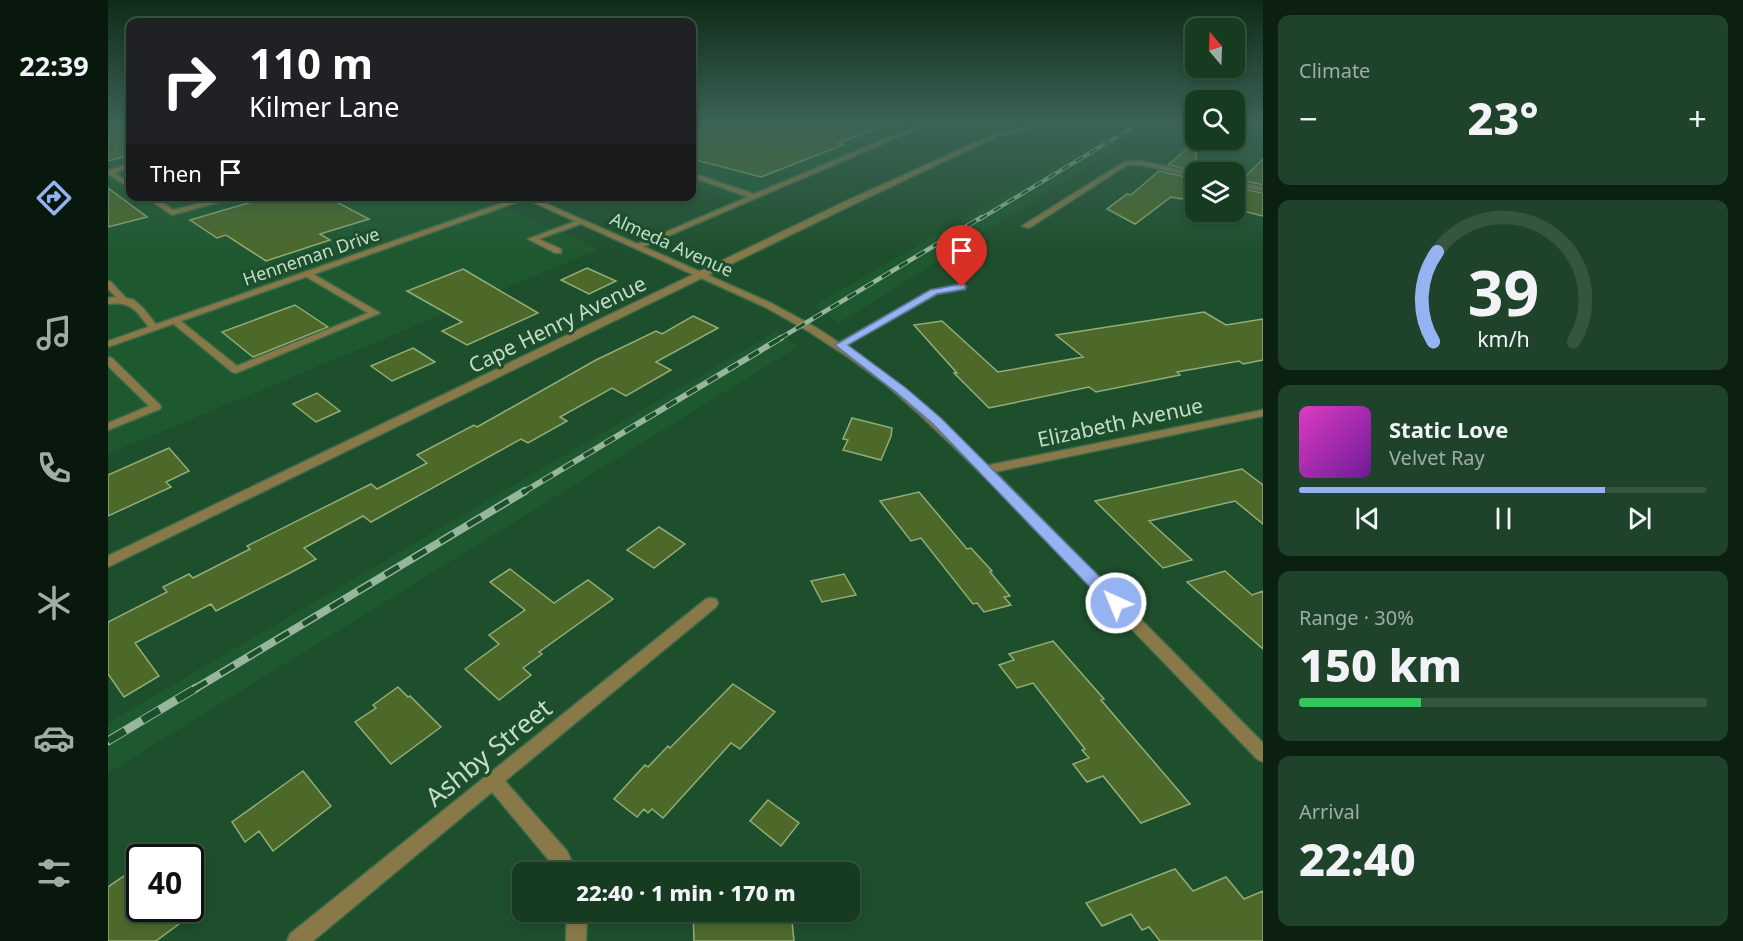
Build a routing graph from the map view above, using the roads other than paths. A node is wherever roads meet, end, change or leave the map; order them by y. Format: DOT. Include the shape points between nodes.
graph roads {
  1 [pos="124,168"];
  2 [pos="820,168"];
  3 [pos="926,168"];
  4 [pos="1118,168"];
  5 [pos="1164,168"];
  6 [pos="1185,173"];
  7 [pos="696,176"];
  8 [pos="126,183"];
  9 [pos="1245,185"];
  10 [pos="1263,189"];
  11 [pos="753,196"];
  12 [pos="154,201"];
  13 [pos="219,201"];
  14 [pos="512,201"];
  15 [pos="532,201"];
  16 [pos="582,222"];
  17 [pos="1026,226"];
  18 [pos="637,246"];
  19 [pos="558,251"];
  20 [pos="308,274"];
  21 [pos="698,275"];
  22 [pos="108,284"];
  23 [pos="962,287"];
  24 [pos="122,298"];
  25 [pos="108,301"];
  26 [pos="175,321"];
  27 [pos="154,328"];
  28 [pos="108,344"];
  29 [pos="840,345"];
  30 [pos="108,360"];
  31 [pos="1263,413"];
  32 [pos="108,427"];
  33 [pos="985,470"];
  34 [pos="108,562"];
  35 [pos="711,603"];
  36 [pos="1263,754"];
  37 [pos="493,780"];
  38 [pos="562,862"];
  39 [pos="577,922"];
  40 [pos="297,941"];
  41 [pos="576,941"];
  1 -- 8 [label="street" via="110,172"];
  2 -- 11 [label="street"];
  3 -- 21 [label="street, Cape Henry Avenue"];
  4 -- 17 [label="street"];
  5 -- 6 [label="street"];
  7 -- 11 [label="street"];
  9 -- 10 [label="street"];
  11 -- 18 [label="street"];
  12 -- 13 [label="street" via="172,213"];
  14 -- 20 [label="street, Henneman Drive"];
  15 -- 16 [label="street, Almeda Avenue"];
  16 -- 18 [label="street, Almeda Avenue"];
  16 -- 19 [label="street" via="532,239"];
  18 -- 21 [label="street, Almeda Avenue"];
  20 -- 26 [label="street, Henneman Drive"];
  20 -- 26 [label="street" via="375,313 236,370"];
  21 -- 29 [label="street, Almeda Avenue" via="806,324"];
  21 -- 34 [label="street, Cape Henry Avenue"];
  22 -- 24 [label="street"];
  23 -- 29 [label="street" via="934,292"];
  24 -- 25 [label="street"];
  24 -- 27 [label="street" via="135,304"];
  26 -- 27 [label="street, Henneman Drive"];
  27 -- 28 [label="street, Henneman Drive"];
  29 -- 33 [label="street, Almeda Avenue" via="902,390"];
  30 -- 32 [label="street" via="156,407"];
  31 -- 33 [label="street, Elizabeth Avenue"];
  33 -- 36 [label="street, Almeda Avenue"];
  35 -- 37 [label="street, Ashby Street"];
  37 -- 38 [label="street"];
  37 -- 40 [label="street, Ashby Street"];
  39 -- 41 [label="street"];
}
